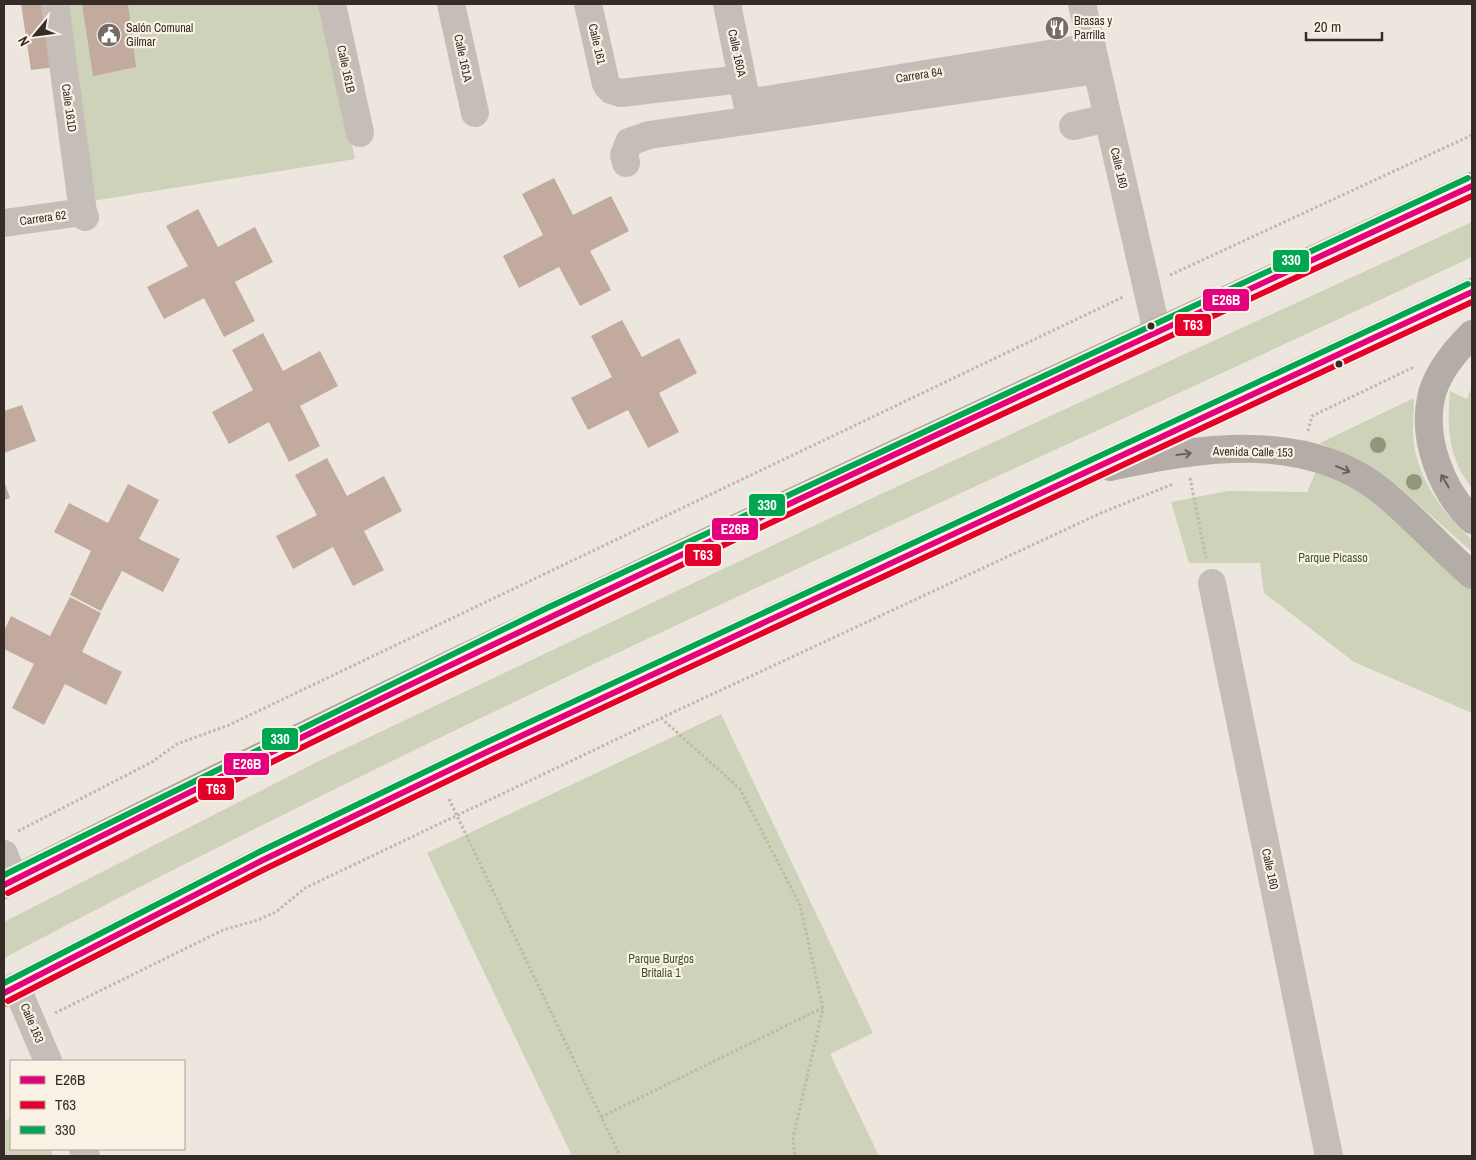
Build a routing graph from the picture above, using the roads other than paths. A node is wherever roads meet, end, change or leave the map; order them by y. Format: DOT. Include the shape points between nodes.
graph roads {
  1 [pos="55,4"];
  2 [pos="332,4"];
  3 [pos="451,4"];
  4 [pos="588,4"];
  5 [pos="727,4"];
  6 [pos="1082,4"];
  7 [pos="1094,59"];
  8 [pos="606,84"];
  9 [pos="745,91"];
  10 [pos="475,113"];
  11 [pos="1108,118"];
  12 [pos="1073,126"];
  13 [pos="360,133"];
  14 [pos="626,164"];
  15 [pos="1472,186"];
  16 [pos="84,214"];
  17 [pos="4,223"];
  18 [pos="1472,292"];
  19 [pos="1157,332"];
  20 [pos="1472,334"];
  21 [pos="1084,472"];
  22 [pos="1472,520"];
  23 [pos="1472,575"];
  24 [pos="1212,583"];
  25 [pos="8,844"];
  26 [pos="9,883"];
  27 [pos="10,989"];
  28 [pos="48,1060"];
  29 [pos="1329,1156"];
  1 -- 16 [label="street, Calle 161D"];
  2 -- 13 [label="street, Calle 161B"];
  3 -- 10 [label="street, Calle 161A"];
  4 -- 8 [label="street, Calle 161"];
  5 -- 9 [label="street, Calle 160A"];
  6 -- 7 [label="street, Calle 160"];
  7 -- 9 [label="street, Carrera 64"];
  7 -- 11 [label="street, Calle 160"];
  7 -- 14 [label="street" via="649,135 628,142 624,155"];
  8 -- 9 [label="street, Carrera 64" via="620,93"];
  11 -- 12 [label="street"];
  11 -- 19 [label="street, Calle 160"];
  15 -- 19 [label="highway"];
  16 -- 17 [label="street, Carrera 62"];
  18 -- 21 [label="highway"];
  19 -- 26 [label="highway" via="556,612"];
  22 -- 20 [label="main road, one-way" via="1461,510 1439,471 1429,433 1431,397 1440,374"];
  21 -- 23 [label="main road, Avenida Calle 153, one-way" via="1219,449 1302,453 1348,470 1379,489"];
  21 -- 27 [label="highway" via="263,860"];
  24 -- 29 [label="street, Calle 160"];
  25 -- 26 [label="street"];
  27 -- 28 [label="street, Calle 163" via="33,1024"];
}
